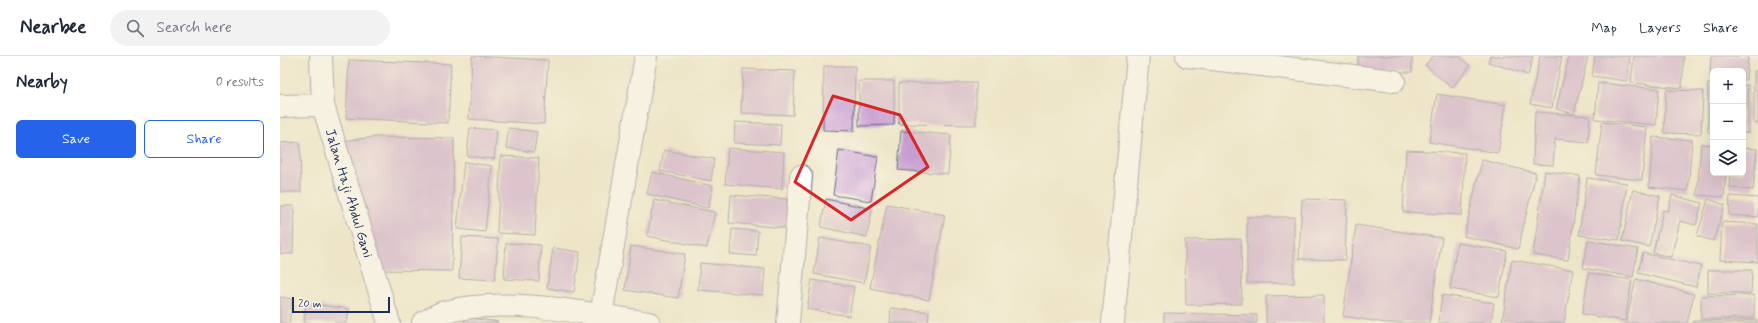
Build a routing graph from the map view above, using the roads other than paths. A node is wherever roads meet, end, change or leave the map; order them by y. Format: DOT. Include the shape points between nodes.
graph roads {
  1 [pos="321,56"];
  2 [pos="646,56"];
  3 [pos="1138,56"];
  4 [pos="1187,56"];
  5 [pos="1394,81"];
  6 [pos="323,105"];
  7 [pos="280,106"];
  8 [pos="801,176"];
  9 [pos="601,315"];
  10 [pos="389,323"];
  11 [pos="423,323"];
  12 [pos="649,323"];
  13 [pos="788,323"];
  14 [pos="1113,323"];
  1 -- 6 [label="street, Jalan Haji Abdul Gani"];
  2 -- 9 [label="street"];
  3 -- 14 [label="street"];
  4 -- 5 [label="street"];
  6 -- 7 [label="street"];
  6 -- 10 [label="street, Jalan Haji Abdul Gani"];
  8 -- 13 [label="street"];
  9 -- 11 [label="street" via="512,306 475,306 444,313"];
  9 -- 12 [label="street"];
}
